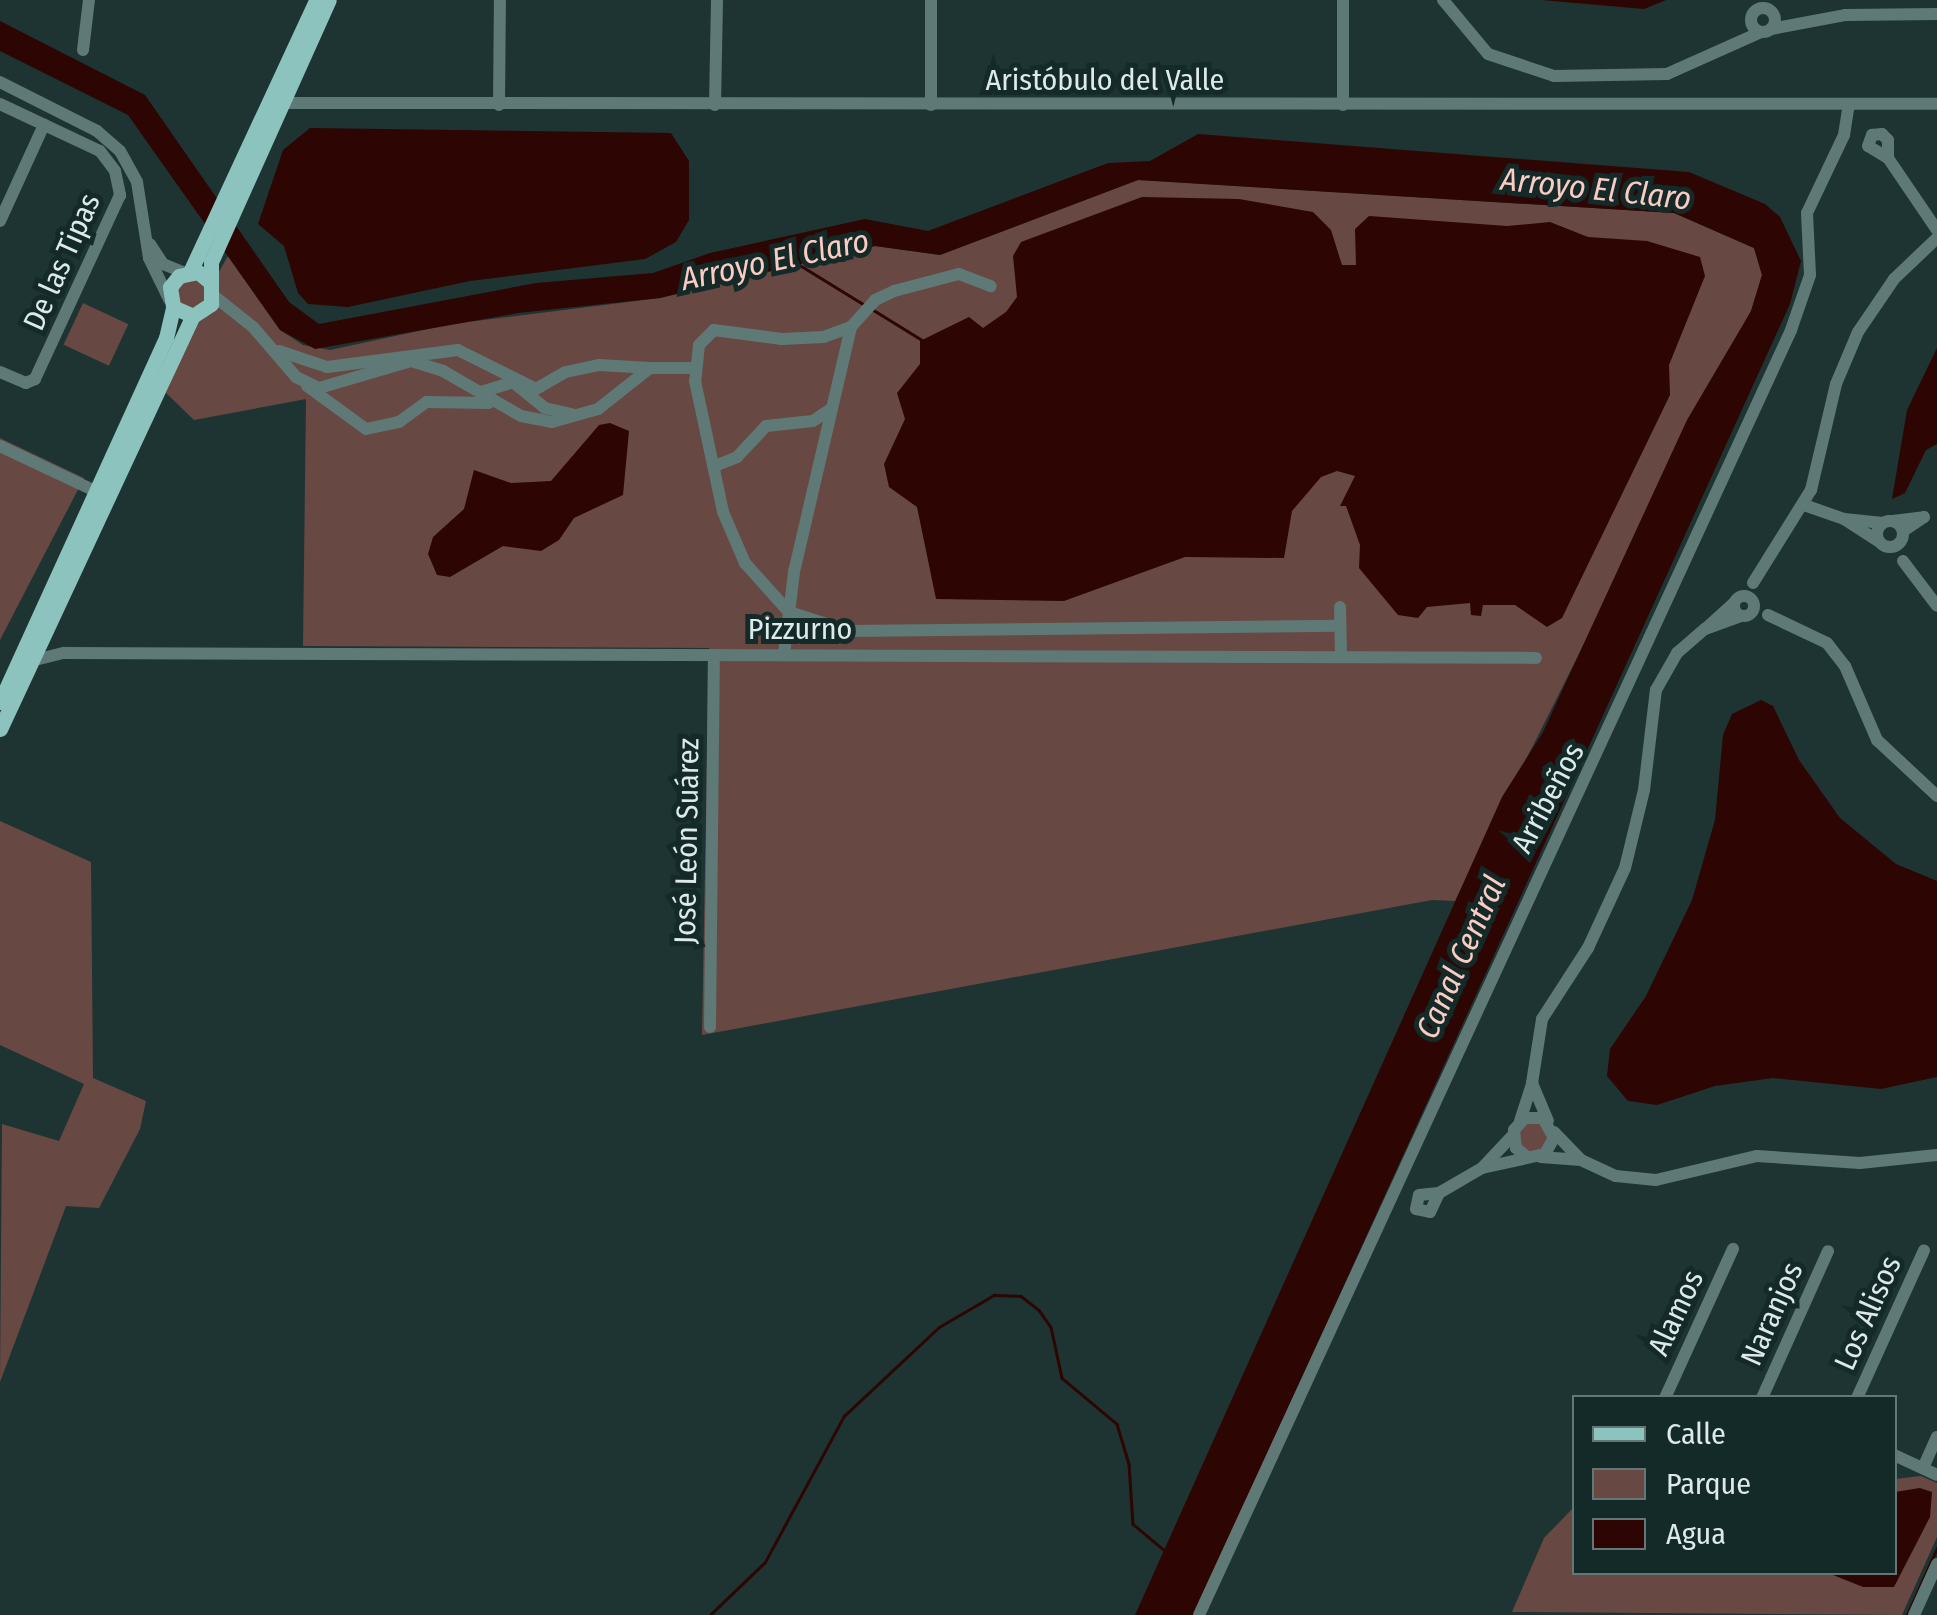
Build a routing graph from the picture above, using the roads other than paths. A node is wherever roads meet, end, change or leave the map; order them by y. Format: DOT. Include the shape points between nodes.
graph roads {
  1 [pos="89,0"];
  2 [pos="316,0"];
  3 [pos="329,0"];
  4 [pos="500,0"];
  5 [pos="717,0"];
  6 [pos="931,0"];
  7 [pos="1343,0"];
  8 [pos="1443,0"];
  9 [pos="1764,14"];
  10 [pos="1937,14"];
  11 [pos="83,50"];
  12 [pos="0,82"];
  13 [pos="0,104"];
  14 [pos="278,104"];
  15 [pos="715,104"];
  16 [pos="931,104"];
  17 [pos="1937,104"];
  18 [pos="499,105"];
  19 [pos="1849,105"];
  20 [pos="1344,106"];
  21 [pos="44,125"];
  22 [pos="1888,158"];
  23 [pos="0,221"];
  24 [pos="1937,230"];
  25 [pos="147,238"];
  26 [pos="1937,238"];
  27 [pos="210,249"];
  28 [pos="188,272"];
  29 [pos="991,286"];
  30 [pos="212,289"];
  31 [pos="172,304"];
  32 [pos="193,316"];
  33 [pos="851,327"];
  34 [pos="264,341"];
  35 [pos="650,368"];
  36 [pos="696,368"];
  37 [pos="0,372"];
  38 [pos="513,382"];
  39 [pos="306,384"];
  40 [pos="481,392"];
  41 [pos="501,406"];
  42 [pos="834,406"];
  43 [pos="598,409"];
  44 [pos="0,446"];
  45 [pos="714,466"];
  46 [pos="95,491"];
  47 [pos="1804,505"];
  48 [pos="1931,518"];
  49 [pos="1844,520"];
  50 [pos="1896,529"];
  51 [pos="1882,544"];
  52 [pos="1903,561"];
  53 [pos="1937,606"];
  54 [pos="1340,607"];
  55 [pos="1745,607"];
  56 [pos="789,612"];
  57 [pos="46,626"];
  58 [pos="1340,626"];
  59 [pos="64,653"];
  60 [pos="784,654"];
  61 [pos="714,655"];
  62 [pos="1341,656"];
  63 [pos="1536,658"];
  64 [pos="30,661"];
  65 [pos="0,702"];
  66 [pos="0,729"];
  67 [pos="1937,796"];
  68 [pos="710,1027"];
  69 [pos="1532,1083"];
  70 [pos="1520,1121"];
  71 [pos="1551,1127"];
  72 [pos="1512,1136"];
  73 [pos="1937,1155"];
  74 [pos="1532,1156"];
  75 [pos="1581,1160"];
  76 [pos="1482,1168"];
  77 [pos="1440,1193"];
  78 [pos="1733,1250"];
  79 [pos="1924,1250"];
  80 [pos="1828,1251"];
  81 [pos="1666,1395"];
  82 [pos="1763,1395"];
  83 [pos="1859,1395"];
  84 [pos="1937,1437"];
  85 [pos="1897,1456"];
  86 [pos="1923,1468"];
  87 [pos="1937,1475"];
  88 [pos="1937,1564"];
  89 [pos="1199,1615"];
  90 [pos="1914,1615"];
  1 -- 11 [label="street"];
  2 -- 14 [label="main road"];
  3 -- 14 [label="main road"];
  4 -- 18 [label="street"];
  5 -- 15 [label="street"];
  6 -- 16 [label="street"];
  7 -- 20 [label="street"];
  8 -- 9 [label="street" via="1488,54 1535,74 1653,76 1722,48"];
  9 -- 10 [label="street" via="1797,22"];
  12 -- 25 [label="street" via="115,145 136,182"];
  13 -- 21 [label="street, De las Tipas"];
  14 -- 18 [label="street, Aristóbulo del Valle"];
  14 -- 27 [label="main road"];
  15 -- 16 [label="street, Aristóbulo del Valle"];
  15 -- 18 [label="street, Aristóbulo del Valle"];
  16 -- 20 [label="street, Aristóbulo del Valle"];
  17 -- 19 [label="street, Aristóbulo del Valle"];
  19 -- 20 [label="street, Aristóbulo del Valle"];
  19 -- 89 [label="street, Arribeños" via="1844,135 1807,213 1810,275 1790,330"];
  21 -- 23 [label="street"];
  21 -- 37 [label="street, De las Tipas" via="100,151 115,171 120,195 31,383"];
  22 -- 24 [label="street"];
  25 -- 28 [label="street" via="163,264"];
  25 -- 31 [label="street" via="148,258"];
  26 -- 47 [label="street" via="1894,279 1851,346"];
  27 -- 28 [label="main road"];
  27 -- 30 [label="main road"];
  28 -- 30 [label="main road"];
  28 -- 31 [label="main road" via="170,287"];
  29 -- 33 [label="street" via="959,274 868,307"];
  30 -- 32 [label="main road" via="207,310"];
  30 -- 34 [label="street"];
  31 -- 32 [label="main road"];
  31 -- 46 [label="main road" via="166,338"];
  32 -- 57 [label="main road"];
  33 -- 36 [label="street" via="824,337 782,339 714,330 700,345"];
  33 -- 42 [label="street"];
  34 -- 38 [label="street" via="290,360 327,367 458,350"];
  34 -- 39 [label="street"];
  35 -- 36 [label="street"];
  35 -- 38 [label="street" via="599,365 566,372 536,389"];
  35 -- 43 [label="street"];
  36 -- 45 [label="street"];
  38 -- 40 [label="street"];
  38 -- 43 [label="street" via="557,413"];
  39 -- 40 [label="street" via="336,386 411,361"];
  39 -- 41 [label="street" via="366,429 399,422 428,402 472,398"];
  40 -- 41 [label="street"];
  41 -- 43 [label="street" via="552,422"];
  42 -- 45 [label="street" via="813,421 766,426 737,457"];
  42 -- 56 [label="street"];
  44 -- 46 [label="street"];
  45 -- 56 [label="street" via="723,512 745,564"];
  46 -- 65 [label="main road"];
  47 -- 49 [label="street"];
  47 -- 55 [label="street" via="1753,583"];
  48 -- 50 [label="street"];
  49 -- 50 [label="street"];
  49 -- 51 [label="street"];
  50 -- 51 [label="street"];
  50 -- 51 [label="street"];
  50 -- 52 [label="street"];
  51 -- 52 [label="street"];
  52 -- 53 [label="street"];
  54 -- 58 [label="street"];
  55 -- 67 [label="street" via="1827,643 1845,666 1877,740"];
  55 -- 69 [label="street" via="1677,653 1656,690 1644,790 1625,868 1588,948 1542,1019"];
  56 -- 58 [label="street" via="849,630"];
  56 -- 60 [label="street"];
  57 -- 59 [label="street" via="50,642"];
  57 -- 64 [label="main road"];
  58 -- 62 [label="street"];
  59 -- 61 [label="street, Pizzurno"];
  59 -- 64 [label="street, Pizzurno"];
  60 -- 61 [label="street, Pizzurno"];
  60 -- 62 [label="street, Pizzurno"];
  61 -- 68 [label="street, José León Suárez"];
  62 -- 63 [label="street, Pizzurno"];
  64 -- 66 [label="main road"];
  69 -- 70 [label="street"];
  69 -- 71 [label="street"];
  70 -- 71 [label="street" via="1531,1116"];
  70 -- 72 [label="street"];
  71 -- 74 [label="street" via="1552,1144"];
  71 -- 75 [label="street"];
  72 -- 74 [label="street"];
  72 -- 76 [label="street"];
  73 -- 75 [label="street" via="1860,1164 1756,1156 1656,1180 1616,1176"];
  74 -- 75 [label="street"];
  74 -- 76 [label="street"];
  76 -- 77 [label="street"];
  78 -- 81 [label="street, Alamos"];
  79 -- 83 [label="street, Los Alisos"];
  80 -- 82 [label="street, Naranjos"];
  84 -- 86 [label="street"];
  85 -- 86 [label="street"];
  86 -- 87 [label="street"];
  88 -- 90 [label="street"];
}
